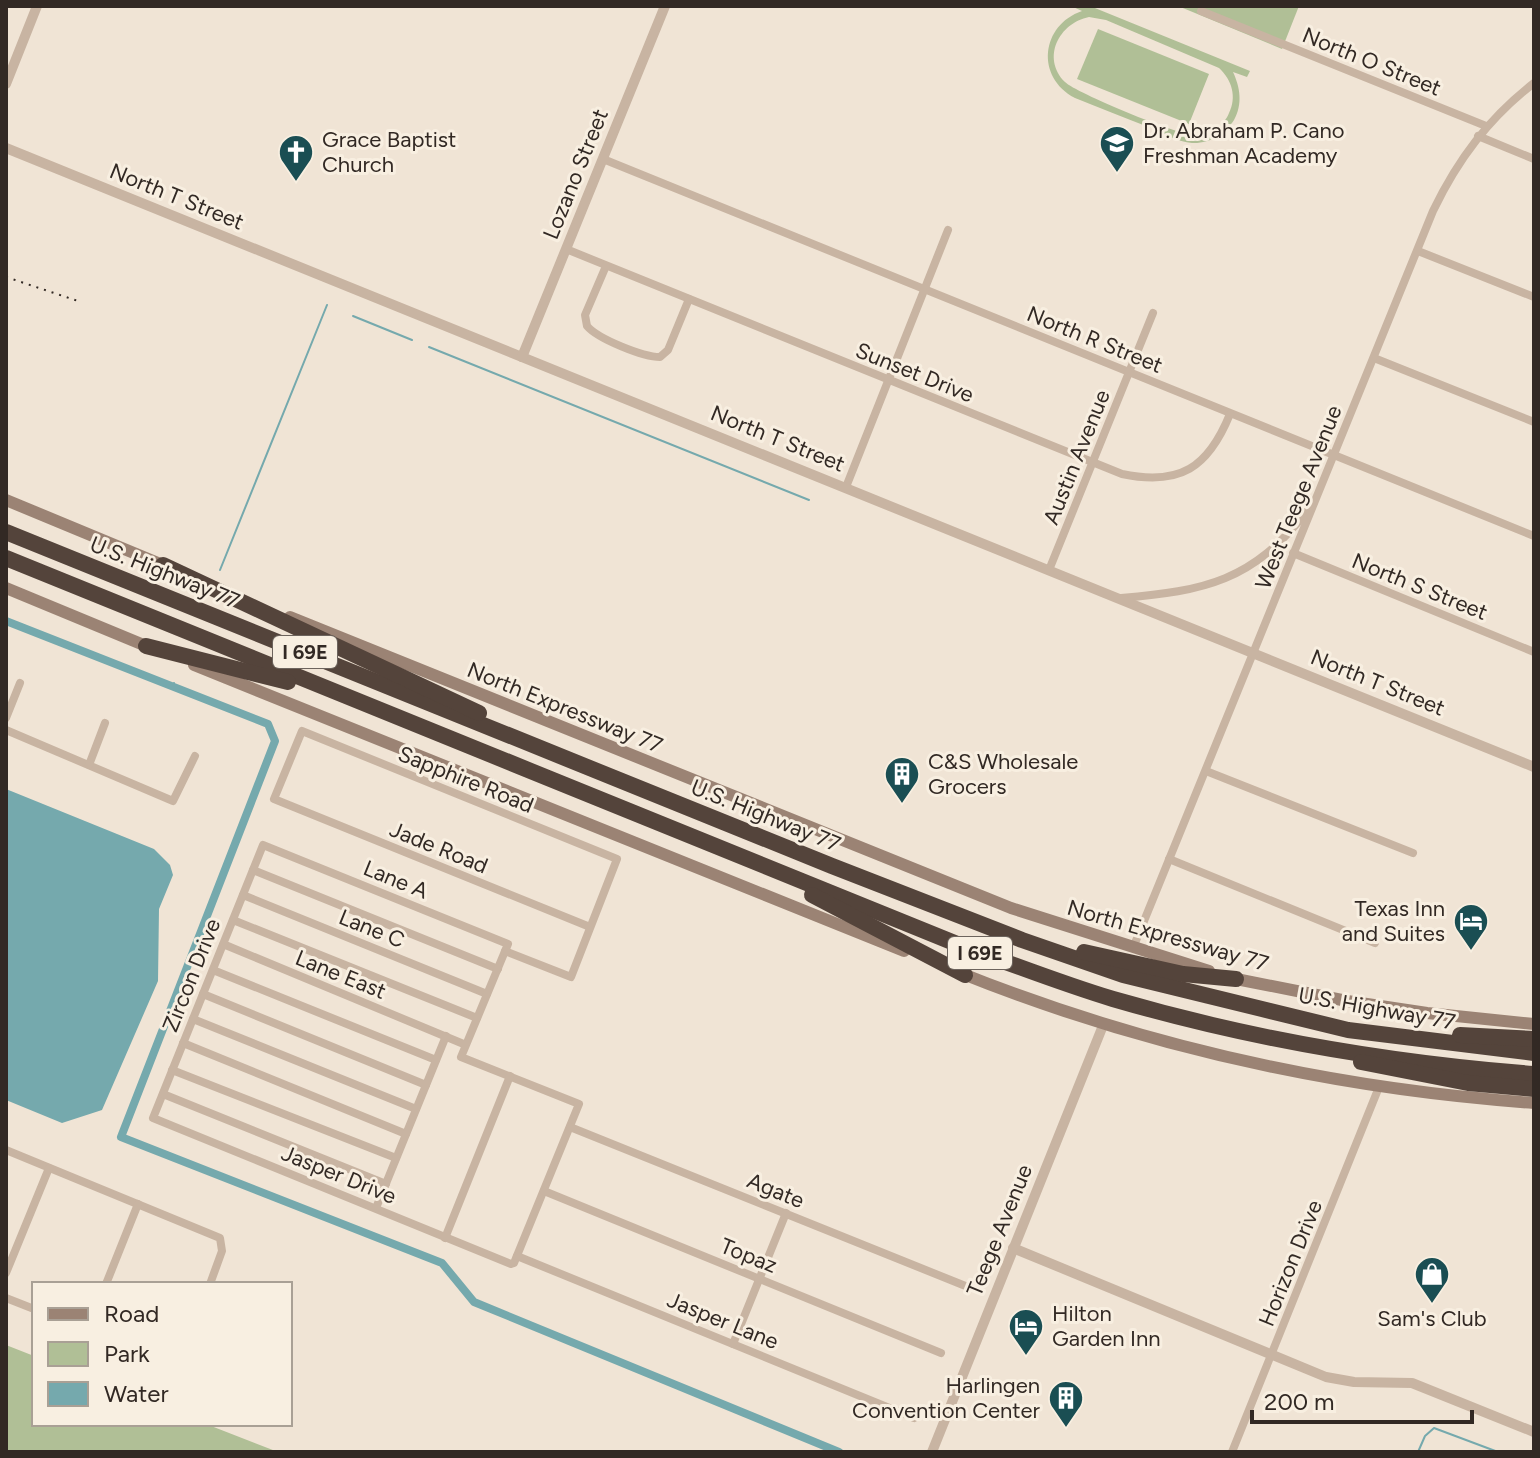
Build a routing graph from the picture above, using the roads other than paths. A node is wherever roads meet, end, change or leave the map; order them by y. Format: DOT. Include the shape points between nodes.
graph roads {
  1 [pos="37,6"];
  2 [pos="665,6"];
  3 [pos="1201,11"];
  4 [pos="1534,83"];
  5 [pos="6,84"];
  6 [pos="1486,126"];
  7 [pos="1478,136"];
  8 [pos="6,148"];
  9 [pos="603,159"];
  10 [pos="1534,159"];
  11 [pos="948,230"];
  12 [pos="566,249"];
  13 [pos="1418,251"];
  14 [pos="606,266"];
  15 [pos="925,290"];
  16 [pos="1534,297"];
  17 [pos="689,299"];
  18 [pos="1153,313"];
  19 [pos="522,357"];
  20 [pos="1374,358"];
  21 [pos="1130,373"];
  22 [pos="888,380"];
  23 [pos="1230,414"];
  24 [pos="1534,422"];
  25 [pos="1334,456"];
  26 [pos="1093,463"];
  27 [pos="846,487"];
  28 [pos="6,500"];
  29 [pos="1315,501"];
  30 [pos="6,532"];
  31 [pos="1534,536"];
  32 [pos="1293,553"];
  33 [pos="6,558"];
  34 [pos="163,565"];
  35 [pos="1049,570"];
  36 [pos="6,588"];
  37 [pos="1120,599"];
  38 [pos="146,646"];
  39 [pos="1253,652"];
  40 [pos="1534,652"];
  41 [pos="20,683"];
  42 [pos="6,718"];
  43 [pos="105,723"];
  44 [pos="6,730"];
  45 [pos="302,731"];
  46 [pos="431,731"];
  47 [pos="195,756"];
  48 [pos="89,765"];
  49 [pos="1534,767"];
  50 [pos="1206,771"];
  51 [pos="603,773"];
  52 [pos="670,828"];
  53 [pos="263,845"];
  54 [pos="1413,853"];
  55 [pos="1169,859"];
  56 [pos="253,870"];
  57 [pos="243,895"];
  58 [pos="233,920"];
  59 [pos="590,927"];
  60 [pos="1022,940"];
  61 [pos="1375,943"];
  62 [pos="223,944"];
  63 [pos="1133,948"];
  64 [pos="505,951"];
  65 [pos="498,969"];
  66 [pos="213,970"];
  67 [pos="965,975"];
  68 [pos="1236,979"];
  69 [pos="203,994"];
  70 [pos="487,994"];
  71 [pos="477,1018"];
  72 [pos="193,1019"];
  73 [pos="1319,1022"];
  74 [pos="1104,1023"];
  75 [pos="1534,1024"];
  76 [pos="446,1036"];
  77 [pos="1534,1039"];
  78 [pos="183,1043"];
  79 [pos="1302,1044"];
  80 [pos="466,1045"];
  81 [pos="1534,1053"];
  82 [pos="436,1060"];
  83 [pos="172,1070"];
  84 [pos="1534,1074"];
  85 [pos="510,1076"];
  86 [pos="426,1085"];
  87 [pos="1379,1087"];
  88 [pos="1534,1089"];
  89 [pos="163,1094"];
  90 [pos="1534,1103"];
  91 [pos="416,1109"];
  92 [pos="153,1118"];
  93 [pos="570,1127"];
  94 [pos="406,1134"];
  95 [pos="6,1150"];
  96 [pos="396,1158"];
  97 [pos="49,1168"];
  98 [pos="386,1184"];
  99 [pos="544,1191"];
  100 [pos="138,1204"];
  101 [pos="376,1208"];
  102 [pos="786,1213"];
  103 [pos="445,1238"];
  104 [pos="1013,1248"];
  105 [pos="514,1260"];
  106 [pos="6,1273"];
  107 [pos="759,1279"];
  108 [pos="107,1282"];
  109 [pos="211,1282"];
  110 [pos="968,1287"];
  111 [pos="6,1298"];
  112 [pos="32,1308"];
  113 [pos="733,1344"];
  114 [pos="941,1353"];
  115 [pos="1272,1354"];
  116 [pos="914,1418"];
  117 [pos="1534,1432"];
  118 [pos="932,1452"];
  119 [pos="1232,1452"];
  1 -- 5 [label="street"];
  2 -- 9 [label="street, Lozano Street"];
  3 -- 6 [label="street, North O Street"];
  4 -- 6 [label="street, West Teege Avenue"];
  6 -- 7 [label="street, West Teege Avenue"];
  7 -- 10 [label="street"];
  7 -- 13 [label="street, West Teege Avenue" via="1446,185"];
  8 -- 19 [label="street, North T Street"];
  9 -- 12 [label="street, Lozano Street"];
  9 -- 15 [label="street, North R Street"];
  11 -- 15 [label="street"];
  12 -- 14 [label="street, Sunset Drive"];
  12 -- 19 [label="street, Lozano Street"];
  13 -- 16 [label="street"];
  13 -- 20 [label="street, West Teege Avenue"];
  14 -- 17 [label="street, Sunset Drive"];
  14 -- 17 [label="street" via="585,315 587,326 647,356 660,357 668,350"];
  15 -- 21 [label="street, North R Street"];
  15 -- 22 [label="street"];
  17 -- 22 [label="street, Sunset Drive"];
  18 -- 21 [label="street, Austin Avenue"];
  19 -- 27 [label="street, North T Street"];
  20 -- 24 [label="street"];
  20 -- 25 [label="street, West Teege Avenue"];
  21 -- 23 [label="street, North R Street"];
  21 -- 26 [label="street, Austin Avenue"];
  22 -- 26 [label="street, Sunset Drive"];
  22 -- 27 [label="street"];
  23 -- 25 [label="street, North R Street"];
  23 -- 26 [label="street, Sunset Drive" via="1208,453 1180,474 1144,479"];
  25 -- 29 [label="street, West Teege Avenue"];
  25 -- 31 [label="street, North R Street"];
  26 -- 35 [label="street, Austin Avenue"];
  27 -- 35 [label="street, North T Street"];
  28 -- 34 [label="main road, North Expressway 77"];
  29 -- 32 [label="street, West Teege Avenue"];
  29 -- 37 [label="street" via="1271,551 1236,574 1189,590"];
  30 -- 51 [label="highway, U.S. Highway 77 / I 69E"];
  32 -- 39 [label="street, West Teege Avenue"];
  32 -- 40 [label="street, North S Street"];
  33 -- 46 [label="highway, U.S. Highway 77 / I 69E"];
  34 -- 51 [label="highway"];
  34 -- 63 [label="main road, North Expressway 77" via="965,890"];
  35 -- 37 [label="street, North T Street"];
  36 -- 38 [label="main road"];
  37 -- 39 [label="street, North T Street"];
  38 -- 46 [label="highway" via="291,683"];
  38 -- 67 [label="main road"];
  39 -- 49 [label="street, North T Street"];
  39 -- 50 [label="street, West Teege Avenue"];
  41 -- 42 [label="street"];
  43 -- 48 [label="street"];
  44 -- 48 [label="street"];
  45 -- 59 [label="street, Sapphire Road" via="617,859"];
  45 -- 59 [label="street, Jade Road" via="274,799"];
  46 -- 52 [label="highway, U.S. Highway 77 / I 69E"];
  47 -- 48 [label="street" via="173,801"];
  50 -- 54 [label="street"];
  50 -- 55 [label="street, West Teege Avenue"];
  51 -- 60 [label="highway, U.S. Highway 77 / I 69E"];
  52 -- 67 [label="highway"];
  52 -- 79 [label="highway, U.S. Highway 77 / I 69E" via="1033,972 1114,999"];
  53 -- 56 [label="street, Zircon Drive"];
  53 -- 64 [label="street, Lane A" via="508,944"];
  55 -- 61 [label="street"];
  55 -- 63 [label="street, West Teege Avenue"];
  56 -- 57 [label="street, Zircon Drive"];
  56 -- 65 [label="street"];
  57 -- 58 [label="street, Zircon Drive"];
  57 -- 70 [label="street, Lane C"];
  58 -- 62 [label="street, Zircon Drive"];
  58 -- 71 [label="street"];
  59 -- 64 [label="street" via="571,977"];
  60 -- 68 [label="highway" via="1183,974"];
  60 -- 73 [label="highway, U.S. Highway 77 / I 69E" via="1123,975"];
  62 -- 66 [label="street, Zircon Drive"];
  62 -- 76 [label="street, Lane East"];
  63 -- 68 [label="main road, North Expressway 77"];
  64 -- 65 [label="street"];
  65 -- 70 [label="street"];
  66 -- 69 [label="street, Zircon Drive"];
  66 -- 82 [label="street"];
  67 -- 74 [label="main road"];
  68 -- 75 [label="main road, North Expressway 77" via="1347,1001"];
  69 -- 72 [label="street, Zircon Drive"];
  69 -- 86 [label="street"];
  70 -- 71 [label="street"];
  71 -- 80 [label="street"];
  72 -- 78 [label="street, Zircon Drive"];
  72 -- 91 [label="street"];
  73 -- 77 [label="highway"];
  73 -- 81 [label="highway, U.S. Highway 77 / I 69E" via="1403,1039"];
  74 -- 87 [label="main road" via="1274,1068"];
  74 -- 104 [label="street, Teege Avenue"];
  76 -- 80 [label="street, Lane East"];
  76 -- 82 [label="street"];
  78 -- 83 [label="street, Zircon Drive"];
  78 -- 94 [label="street"];
  79 -- 84 [label="highway, U.S. Highway 77 / I 69E"];
  79 -- 88 [label="highway" via="1383,1068"];
  80 -- 85 [label="street" via="461,1057"];
  82 -- 86 [label="street"];
  83 -- 89 [label="street, Zircon Drive"];
  83 -- 96 [label="street"];
  85 -- 93 [label="street" via="579,1104"];
  85 -- 103 [label="street"];
  86 -- 91 [label="street"];
  87 -- 90 [label="main road"];
  87 -- 115 [label="street, Horizon Drive"];
  89 -- 92 [label="street, Zircon Drive"];
  89 -- 98 [label="street"];
  91 -- 94 [label="street"];
  92 -- 101 [label="street, Jasper Drive"];
  93 -- 99 [label="street"];
  93 -- 102 [label="street, Agate"];
  94 -- 96 [label="street"];
  95 -- 97 [label="street"];
  96 -- 98 [label="street"];
  97 -- 100 [label="street"];
  97 -- 106 [label="street"];
  98 -- 101 [label="street"];
  99 -- 105 [label="street"];
  99 -- 107 [label="street, Topaz"];
  100 -- 108 [label="street"];
  100 -- 109 [label="street" via="222,1241"];
  101 -- 103 [label="street, Jasper Drive"];
  102 -- 107 [label="street"];
  102 -- 110 [label="street, Agate"];
  103 -- 105 [label="street, Jasper Drive"];
  104 -- 115 [label="street"];
  104 -- 118 [label="street, Teege Avenue"];
  105 -- 113 [label="street, Jasper Lane"];
  107 -- 113 [label="street"];
  107 -- 114 [label="street, Topaz"];
  111 -- 112 [label="street"];
  113 -- 116 [label="street, Jasper Lane"];
  115 -- 117 [label="street" via="1338,1380 1412,1383"];
  115 -- 119 [label="street, Horizon Drive"];
}
